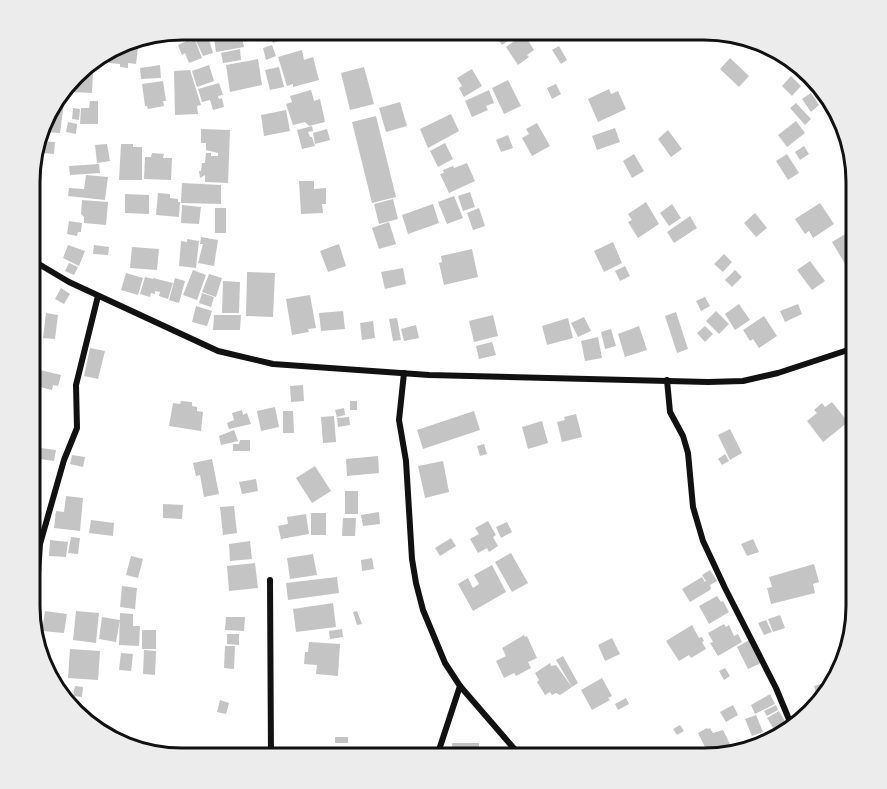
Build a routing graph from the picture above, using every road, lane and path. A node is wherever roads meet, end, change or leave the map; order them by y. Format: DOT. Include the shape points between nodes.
graph roads {
  1 [pos="40,265"];
  2 [pos="98,296"];
  3 [pos="846,351"];
  4 [pos="404,374"];
  5 [pos="667,380"];
  6 [pos="41,541"];
  7 [pos="270,580"];
  8 [pos="460,686"];
  9 [pos="789,720"];
  10 [pos="271,748"];
  11 [pos="440,748"];
  12 [pos="514,748"];
  1 -- 2 [label="street"];
  2 -- 4 [label="street" via="218,351 273,364"];
  2 -- 6 [label="street" via="76,385 77,428"];
  3 -- 5 [label="street" via="743,381"];
  4 -- 5 [label="street"];
  4 -- 8 [label="street" via="399,420 416,583 445,663"];
  5 -- 9 [label="street" via="670,412 688,453 693,507 703,541"];
  7 -- 10 [label="street"];
  8 -- 11 [label="street"];
  8 -- 12 [label="street"];
}
